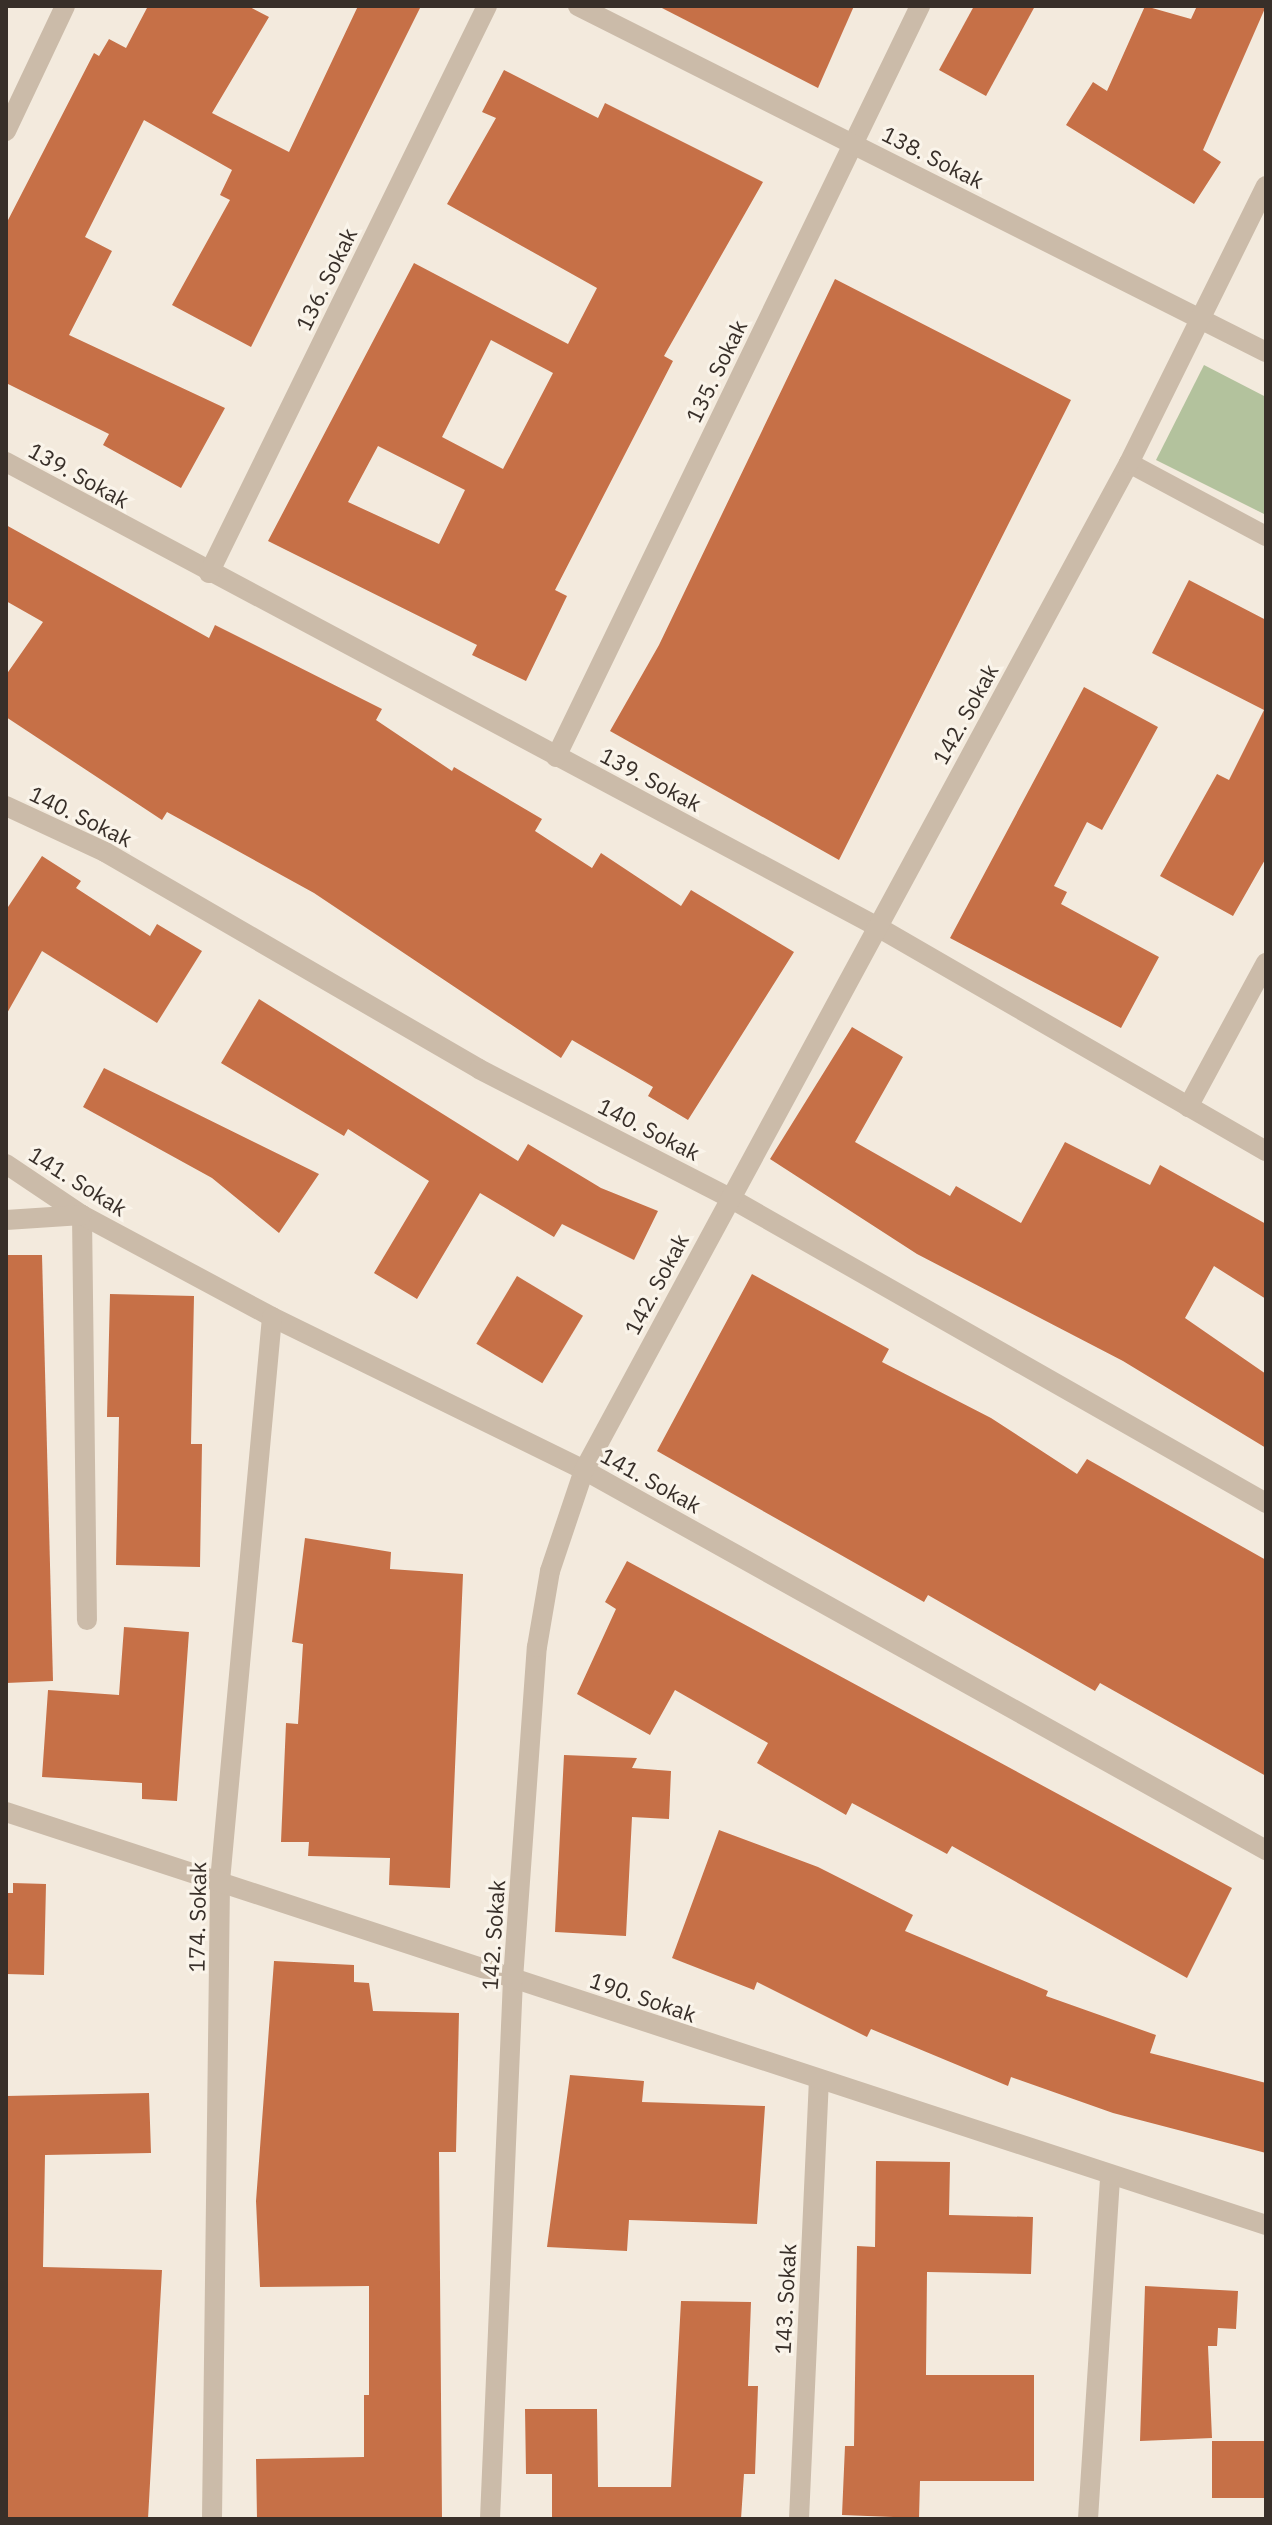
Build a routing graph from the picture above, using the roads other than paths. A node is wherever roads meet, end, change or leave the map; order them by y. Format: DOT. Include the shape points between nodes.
graph roads {
  1 [pos="65,6"];
  2 [pos="487,6"];
  3 [pos="578,6"];
  4 [pos="920,6"];
  5 [pos="6,131"];
  6 [pos="853,144"];
  7 [pos="1266,186"];
  8 [pos="1201,319"];
  9 [pos="1266,352"];
  10 [pos="6,462"];
  11 [pos="1129,463"];
  12 [pos="1266,536"];
  13 [pos="209,573"];
  14 [pos="556,757"];
  15 [pos="6,806"];
  16 [pos="876,926"];
  17 [pos="1266,963"];
  18 [pos="1188,1107"];
  19 [pos="1266,1151"];
  20 [pos="6,1164"];
  21 [pos="730,1198"];
  22 [pos="82,1215"];
  23 [pos="6,1220"];
  24 [pos="272,1317"];
  25 [pos="584,1470"];
  26 [pos="1266,1503"];
  27 [pos="87,1620"];
  28 [pos="6,1812"];
  29 [pos="1266,1850"];
  30 [pos="220,1881"];
  31 [pos="513,1979"];
  32 [pos="819,2081"];
  33 [pos="1110,2177"];
  34 [pos="1266,2225"];
  35 [pos="212,2519"];
  36 [pos="490,2519"];
  37 [pos="799,2519"];
  38 [pos="1088,2519"];
  1 -- 5 [label="street"];
  2 -- 13 [label="street, 136. Sokak"];
  3 -- 6 [label="street, 138. Sokak"];
  4 -- 6 [label="street, 135. Sokak"];
  6 -- 8 [label="street, 138. Sokak"];
  6 -- 14 [label="street, 135. Sokak"];
  7 -- 8 [label="street, 142. Sokak"];
  8 -- 9 [label="street, 138. Sokak"];
  8 -- 11 [label="street, 142. Sokak"];
  10 -- 13 [label="street, 139. Sokak"];
  11 -- 12 [label="street"];
  11 -- 16 [label="street, 142. Sokak"];
  13 -- 14 [label="street, 139. Sokak"];
  14 -- 16 [label="street, 139. Sokak"];
  15 -- 21 [label="street, 140. Sokak" via="105,852 479,1069"];
  16 -- 18 [label="street, 139. Sokak"];
  16 -- 21 [label="street, 142. Sokak"];
  17 -- 18 [label="street"];
  18 -- 19 [label="street, 139. Sokak"];
  20 -- 22 [label="street, 141. Sokak"];
  21 -- 25 [label="street, 142. Sokak"];
  21 -- 26 [label="street, 140. Sokak"];
  22 -- 23 [label="street"];
  22 -- 24 [label="street, 141. Sokak"];
  22 -- 27 [label="street"];
  24 -- 25 [label="street, 141. Sokak"];
  24 -- 30 [label="street, 174. Sokak"];
  25 -- 29 [label="street, 141. Sokak"];
  25 -- 31 [label="street, 142. Sokak" via="550,1571 537,1647"];
  28 -- 30 [label="street, 190. Sokak"];
  30 -- 31 [label="street, 190. Sokak"];
  30 -- 35 [label="street, 174. Sokak"];
  31 -- 32 [label="street, 190. Sokak"];
  31 -- 36 [label="street, 142. Sokak"];
  32 -- 33 [label="street, 190. Sokak"];
  32 -- 37 [label="street, 143. Sokak"];
  33 -- 34 [label="street, 190. Sokak"];
  33 -- 38 [label="street"];
}
